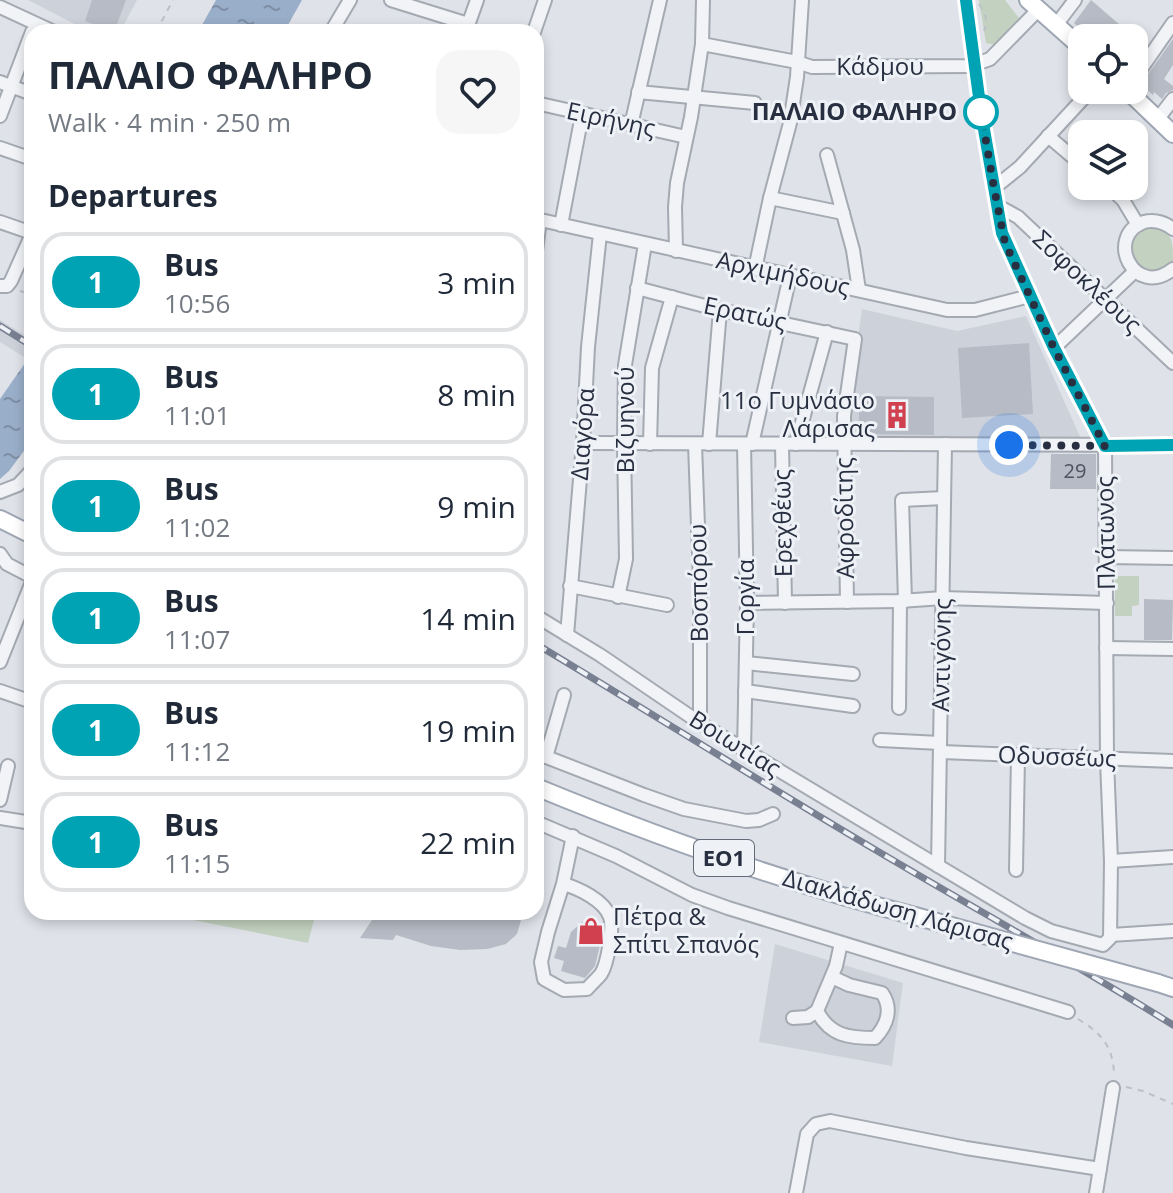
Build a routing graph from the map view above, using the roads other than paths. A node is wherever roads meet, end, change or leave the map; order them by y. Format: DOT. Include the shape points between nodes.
graph roads {
  1 [pos="350,0"];
  2 [pos="391,0"];
  3 [pos="477,0"];
  4 [pos="545,0"];
  5 [pos="660,0"];
  6 [pos="703,0"];
  7 [pos="802,0"];
  8 [pos="966,0"];
  9 [pos="1075,0"];
  10 [pos="1033,5"];
  11 [pos="0,7"];
  12 [pos="1173,23"];
  13 [pos="26,24"];
  14 [pos="336,24"];
  15 [pos="456,24"];
  16 [pos="468,24"];
  17 [pos="537,24"];
  18 [pos="1056,25"];
  19 [pos="1068,36"];
  20 [pos="702,44"];
  21 [pos="24,47"];
  22 [pos="1148,59"];
  23 [pos="797,62"];
  24 [pos="976,65"];
  25 [pos="6,84"];
  26 [pos="638,92"];
  27 [pos="694,96"];
  28 [pos="1173,99"];
  29 [pos="755,103"];
  30 [pos="1078,104"];
  31 [pos="1141,104"];
  32 [pos="544,105"];
  33 [pos="582,115"];
  34 [pos="0,116"];
  35 [pos="1157,120"];
  36 [pos="631,125"];
  37 [pos="1173,134"];
  38 [pos="1048,136"];
  39 [pos="686,137"];
  40 [pos="0,148"];
  41 [pos="1068,153"];
  42 [pos="827,155"];
  43 [pos="24,156"];
  44 [pos="994,188"];
  45 [pos="770,198"];
  46 [pos="1121,200"];
  47 [pos="998,206"];
  48 [pos="843,213"];
  49 [pos="544,221"];
  50 [pos="0,222"];
  51 [pos="561,225"];
  52 [pos="1138,225"];
  53 [pos="1172,227"];
  54 [pos="24,230"];
  55 [pos="600,234"];
  56 [pos="645,244"];
  57 [pos="24,251"];
  58 [pos="676,251"];
  59 [pos="755,269"];
  60 [pos="1173,269"];
  61 [pos="1135,271"];
  62 [pos="790,276"];
  63 [pos="0,286"];
  64 [pos="637,288"];
  65 [pos="859,290"];
  66 [pos="1030,296"];
  67 [pos="672,297"];
  68 [pos="1105,299"];
  69 [pos="720,310"];
  70 [pos="779,322"];
  71 [pos="827,332"];
  72 [pos="855,339"];
  73 [pos="1054,348"];
  74 [pos="1173,363"];
  75 [pos="583,443"];
  76 [pos="624,444"];
  77 [pos="650,444"];
  78 [pos="702,444"];
  79 [pos="748,444"];
  80 [pos="782,444"];
  81 [pos="796,444"];
  82 [pos="844,444"];
  83 [pos="945,444"];
  84 [pos="1172,444"];
  85 [pos="1105,446"];
  86 [pos="24,479"];
  87 [pos="0,492"];
  88 [pos="944,498"];
  89 [pos="2,522"];
  90 [pos="24,532"];
  91 [pos="1106,557"];
  92 [pos="1173,558"];
  93 [pos="2,561"];
  94 [pos="24,574"];
  95 [pos="570,586"];
  96 [pos="618,597"];
  97 [pos="943,598"];
  98 [pos="24,600"];
  99 [pos="903,601"];
  100 [pos="847,602"];
  101 [pos="747,603"];
  102 [pos="785,603"];
  103 [pos="1107,603"];
  104 [pos="667,605"];
  105 [pos="544,621"];
  106 [pos="567,635"];
  107 [pos="1106,648"];
  108 [pos="1173,649"];
  109 [pos="0,662"];
  110 [pos="746,663"];
  111 [pos="853,674"];
  112 [pos="0,691"];
  113 [pos="745,691"];
  114 [pos="564,695"];
  115 [pos="24,699"];
  116 [pos="853,706"];
  117 [pos="899,708"];
  118 [pos="700,723"];
  119 [pos="880,740"];
  120 [pos="544,747"];
  121 [pos="940,748"];
  122 [pos="744,751"];
  123 [pos="544,756"];
  124 [pos="1018,756"];
  125 [pos="1107,760"];
  126 [pos="1173,761"];
  127 [pos="8,766"];
  128 [pos="544,790"];
  129 [pos="0,800"];
  130 [pos="773,814"];
  131 [pos="0,818"];
  132 [pos="24,822"];
  133 [pos="544,825"];
  134 [pos="573,836"];
  135 [pos="1173,857"];
  136 [pos="1111,861"];
  137 [pos="938,866"];
  138 [pos="1016,870"];
  139 [pos="563,884"];
  140 [pos="1173,931"];
  141 [pos="1107,940"];
  142 [pos="841,943"];
  143 [pos="832,977"];
  144 [pos="1166,985"];
  145 [pos="817,1011"];
  146 [pos="1068,1012"];
  147 [pos="793,1018"];
  148 [pos="1113,1088"];
  149 [pos="1100,1169"];
  150 [pos="796,1193"];
  151 [pos="1096,1193"];
  1 -- 14 [label="street"];
  2 -- 15 [label="street"];
  3 -- 16 [label="street"];
  4 -- 17 [label="street"];
  5 -- 26 [label="street"];
  6 -- 20 [label="street"];
  7 -- 23 [label="street"];
  8 -- 24 [label="street, Πλάτωνος"];
  9 -- 18 [label="street"];
  10 -- 18 [label="main road"];
  10 -- 24 [label="street" via="997,54"];
  11 -- 13 [label="street"];
  12 -- 22 [label="street"];
  18 -- 19 [label="main road"];
  20 -- 23 [label="street, Κάδμου"];
  20 -- 27 [label="street"];
  21 -- 25 [label="street"];
  23 -- 24 [label="street, Κάδμου" via="829,68"];
  23 -- 45 [label="street" via="790,123"];
  24 -- 44 [label="street, Πλάτωνος"];
  25 -- 34 [label="street"];
  26 -- 27 [label="street"];
  26 -- 36 [label="street"];
  27 -- 29 [label="street"];
  27 -- 39 [label="street"];
  28 -- 35 [label="street"];
  30 -- 38 [label="street"];
  31 -- 35 [label="main road"];
  32 -- 33 [label="street, Ειρήνης"];
  33 -- 36 [label="street, Ειρήνης"];
  33 -- 51 [label="street"];
  35 -- 37 [label="main road"];
  36 -- 39 [label="street, Ειρήνης"];
  38 -- 41 [label="street"];
  38 -- 44 [label="street"];
  39 -- 58 [label="street" via="675,196"];
  40 -- 43 [label="street"];
  42 -- 48 [label="street"];
  44 -- 47 [label="street, Πλάτωνος"];
  45 -- 48 [label="street"];
  45 -- 59 [label="street"];
  46 -- 52 [label="street"];
  47 -- 66 [label="street, Πλάτωνος" via="1005,243"];
  47 -- 68 [label="street, Σοφοκλέους" via="1013,213"];
  48 -- 65 [label="street"];
  49 -- 51 [label="street, Αρχιμήδους"];
  50 -- 54 [label="street"];
  51 -- 55 [label="street, Αρχιμήδους"];
  52 -- 53 [label="street" via="1156,221"];
  52 -- 61 [label="street" via="1128,235 1125,250"];
  55 -- 56 [label="street, Αρχιμήδους"];
  55 -- 75 [label="street, Διαγόρα"];
  56 -- 58 [label="street, Αρχιμήδους"];
  56 -- 64 [label="street, Βιζυηνού"];
  57 -- 63 [label="street" via="11,281"];
  58 -- 59 [label="street, Αρχιμήδους"];
  59 -- 62 [label="street, Αρχιμήδους"];
  60 -- 61 [label="street" via="1153,277"];
  61 -- 68 [label="street"];
  62 -- 65 [label="street, Αρχιμήδους"];
  62 -- 70 [label="street, Γοργία"];
  64 -- 67 [label="street, Ερατώς"];
  64 -- 76 [label="street, Βιζυηνού" via="625,365"];
  65 -- 66 [label="street, Αρχιμήδους" via="954,311"];
  66 -- 73 [label="street, Πλάτωνος"];
  67 -- 69 [label="street, Ερατώς"];
  67 -- 77 [label="street" via="652,368"];
  68 -- 73 [label="street"];
  68 -- 74 [label="street, Σοφοκλέους"];
  69 -- 70 [label="street, Ερατώς"];
  69 -- 78 [label="street, Βοσπόρου"];
  70 -- 71 [label="street, Ερατώς"];
  70 -- 79 [label="street, Γοργία"];
  71 -- 72 [label="street, Ερατώς"];
  71 -- 81 [label="street, Ερεχθέως"];
  72 -- 82 [label="street, Αφροδίτης"];
  73 -- 85 [label="street, Πλάτωνος"];
  75 -- 76 [label="street"];
  75 -- 95 [label="street, Διαγόρα"];
  76 -- 77 [label="street"];
  76 -- 96 [label="street, Βιζυηνού" via="626,559"];
  77 -- 78 [label="street"];
  78 -- 79 [label="street"];
  78 -- 118 [label="street, Βοσπόρου"];
  79 -- 80 [label="street"];
  79 -- 101 [label="street, Γοργία"];
  80 -- 81 [label="street"];
  80 -- 102 [label="street, Ερεχθέως"];
  81 -- 82 [label="street"];
  82 -- 83 [label="street"];
  82 -- 100 [label="street, Αφροδίτης"];
  83 -- 85 [label="street"];
  83 -- 88 [label="street, Αντιγόνης"];
  84 -- 85 [label="street"];
  85 -- 91 [label="street, Πλάτωνος"];
  86 -- 87 [label="street"];
  88 -- 97 [label="street, Αντιγόνης"];
  88 -- 99 [label="street" via="902,500"];
  89 -- 90 [label="main road"];
  91 -- 92 [label="street"];
  91 -- 103 [label="street, Πλάτωνος"];
  93 -- 94 [label="street"];
  95 -- 96 [label="street"];
  95 -- 106 [label="street, Διαγόρα"];
  96 -- 104 [label="street"];
  97 -- 99 [label="street"];
  97 -- 103 [label="street"];
  97 -- 121 [label="street, Αντιγόνης"];
  98 -- 109 [label="street"];
  99 -- 100 [label="street"];
  99 -- 117 [label="street"];
  100 -- 102 [label="street"];
  101 -- 102 [label="street"];
  101 -- 110 [label="street, Γοργία"];
  103 -- 107 [label="street, Πλάτωνος"];
  105 -- 106 [label="street, Βοιωτίας"];
  106 -- 118 [label="street, Βοιωτίας"];
  107 -- 108 [label="street"];
  107 -- 125 [label="street, Πλάτωνος"];
  110 -- 111 [label="street"];
  110 -- 113 [label="street, Γοργία"];
  112 -- 115 [label="street"];
  113 -- 116 [label="street"];
  113 -- 122 [label="street, Γοργία"];
  114 -- 120 [label="street"];
  118 -- 122 [label="street, Βοιωτίας"];
  119 -- 121 [label="street, Οδυσσέως"];
  121 -- 124 [label="street, Οδυσσέως"];
  121 -- 137 [label="street, Αντιγόνης"];
  122 -- 137 [label="street, Βοιωτίας"];
  123 -- 130 [label="street" via="684,809 746,821"];
  124 -- 125 [label="street, Οδυσσέως"];
  124 -- 138 [label="street"];
  125 -- 126 [label="street, Οδυσσέως"];
  125 -- 136 [label="street, Πλάτωνος"];
  127 -- 129 [label="street"];
  128 -- 144 [label="main road, Διακλάδωση Λάρισας / ΕΟ1, bridge" via="715,855 846,897"];
  131 -- 132 [label="street"];
  133 -- 134 [label="street"];
  134 -- 139 [label="street"];
  134 -- 142 [label="street" via="692,895"];
  135 -- 136 [label="street"];
  136 -- 141 [label="street, Πλάτωνος"];
  137 -- 141 [label="street, Βοιωτίας" via="1037,925 1067,936"];
  139 -- 139 [label="street" via="541,962 544,979 564,990 587,989 602,973 610,917 589,895"];
  140 -- 141 [label="street, Βοιωτίας"];
  142 -- 143 [label="street"];
  142 -- 146 [label="street"];
  143 -- 145 [label="street"];
  143 -- 145 [label="street" via="882,993 889,1010 887,1022 875,1038 854,1038 826,1027"];
  145 -- 147 [label="street"];
  148 -- 149 [label="street"];
  149 -- 150 [label="street" via="830,1121 816,1124 807,1134"];
  149 -- 151 [label="street"];
}
